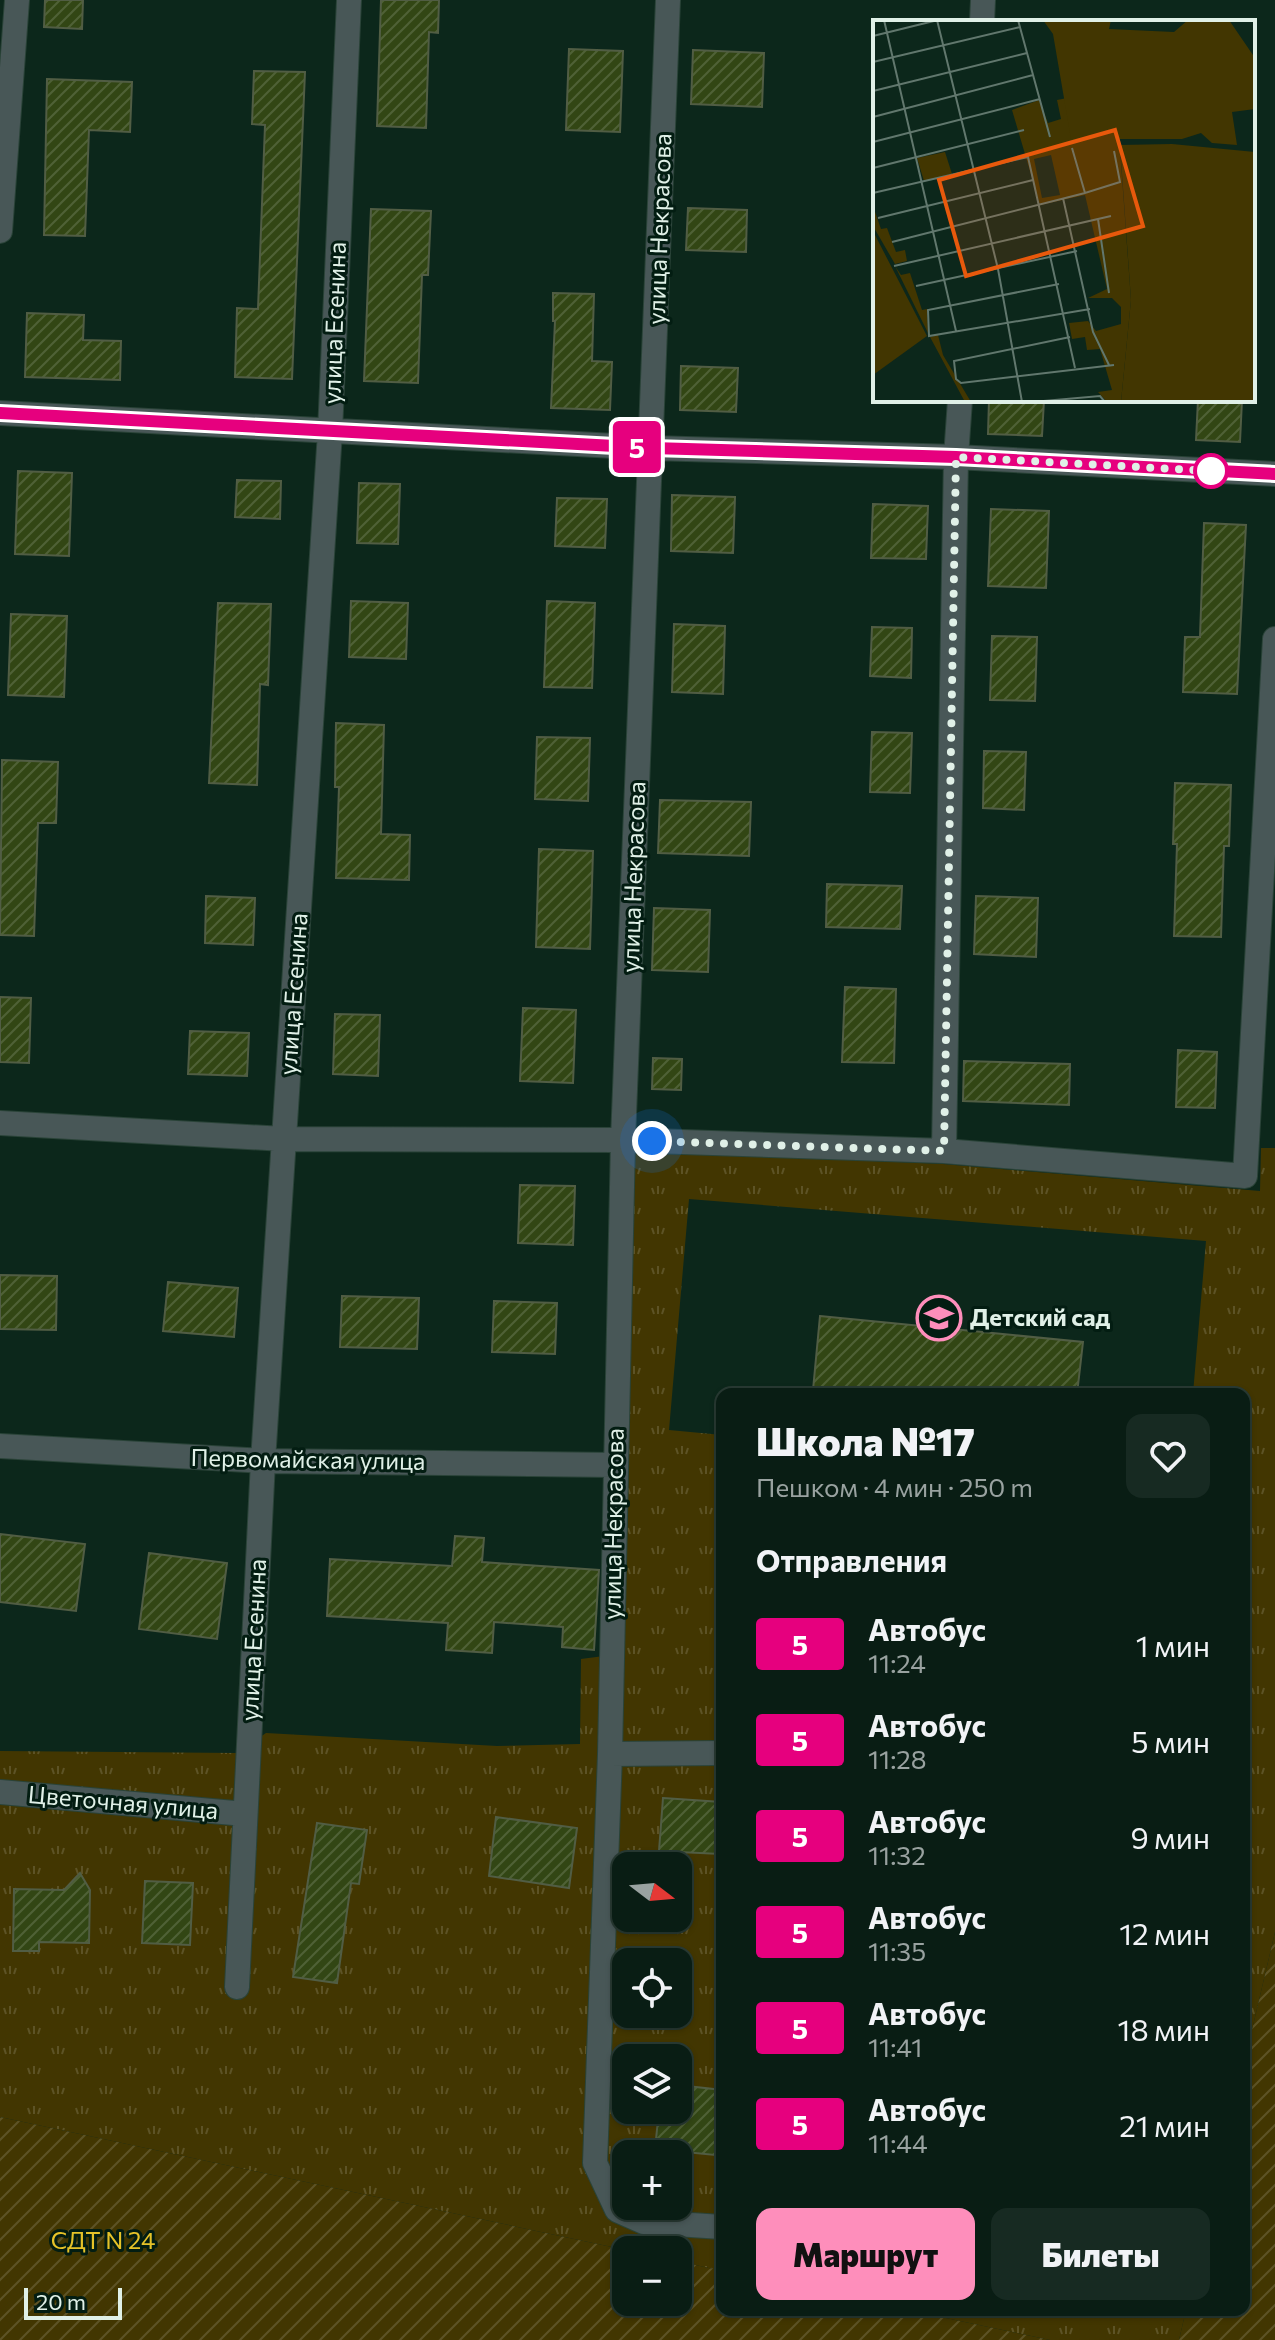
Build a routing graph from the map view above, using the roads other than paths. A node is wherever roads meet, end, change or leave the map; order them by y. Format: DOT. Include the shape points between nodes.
graph roads {
  1 [pos="17,0"];
  2 [pos="349,0"];
  3 [pos="668,0"];
  4 [pos="983,0"];
  5 [pos="982,20"];
  6 [pos="0,231"];
  7 [pos="960,402"];
  8 [pos="0,413"];
  9 [pos="330,432"];
  10 [pos="652,448"];
  11 [pos="956,457"];
  12 [pos="1275,474"];
  13 [pos="1275,639"];
  14 [pos="0,1123"];
  15 [pos="284,1139"];
  16 [pos="623,1140"];
  17 [pos="944,1151"];
  18 [pos="0,1446"];
  19 [pos="263,1461"];
  20 [pos="615,1465"];
  21 [pos="716,1753"];
  22 [pos="610,1754"];
  23 [pos="0,1792"];
  24 [pos="245,1814"];
  25 [pos="237,1987"];
  26 [pos="716,2227"];
  1 -- 6 [label="street"];
  2 -- 9 [label="street, улица Есенина"];
  3 -- 10 [label="street, улица Некрасова"];
  4 -- 5 [label="street"];
  7 -- 11 [label="street"];
  8 -- 9 [label="street"];
  9 -- 10 [label="street"];
  9 -- 15 [label="street, улица Есенина"];
  10 -- 11 [label="street"];
  10 -- 16 [label="street, улица Некрасова"];
  11 -- 12 [label="street"];
  11 -- 17 [label="street"];
  13 -- 17 [label="street" via="1245,1176"];
  14 -- 15 [label="street"];
  15 -- 16 [label="street"];
  15 -- 19 [label="street, улица Есенина"];
  16 -- 17 [label="street"];
  16 -- 20 [label="street, улица Некрасова"];
  18 -- 19 [label="street, Первомайская улица"];
  19 -- 20 [label="street, Первомайская улица"];
  19 -- 24 [label="street, улица Есенина"];
  20 -- 22 [label="street, улица Некрасова"];
  21 -- 22 [label="street"];
  22 -- 26 [label="street" via="595,2163 617,2210 644,2222"];
  23 -- 24 [label="street, Цветочная улица"];
  24 -- 25 [label="street, улица Есенина"];
}
